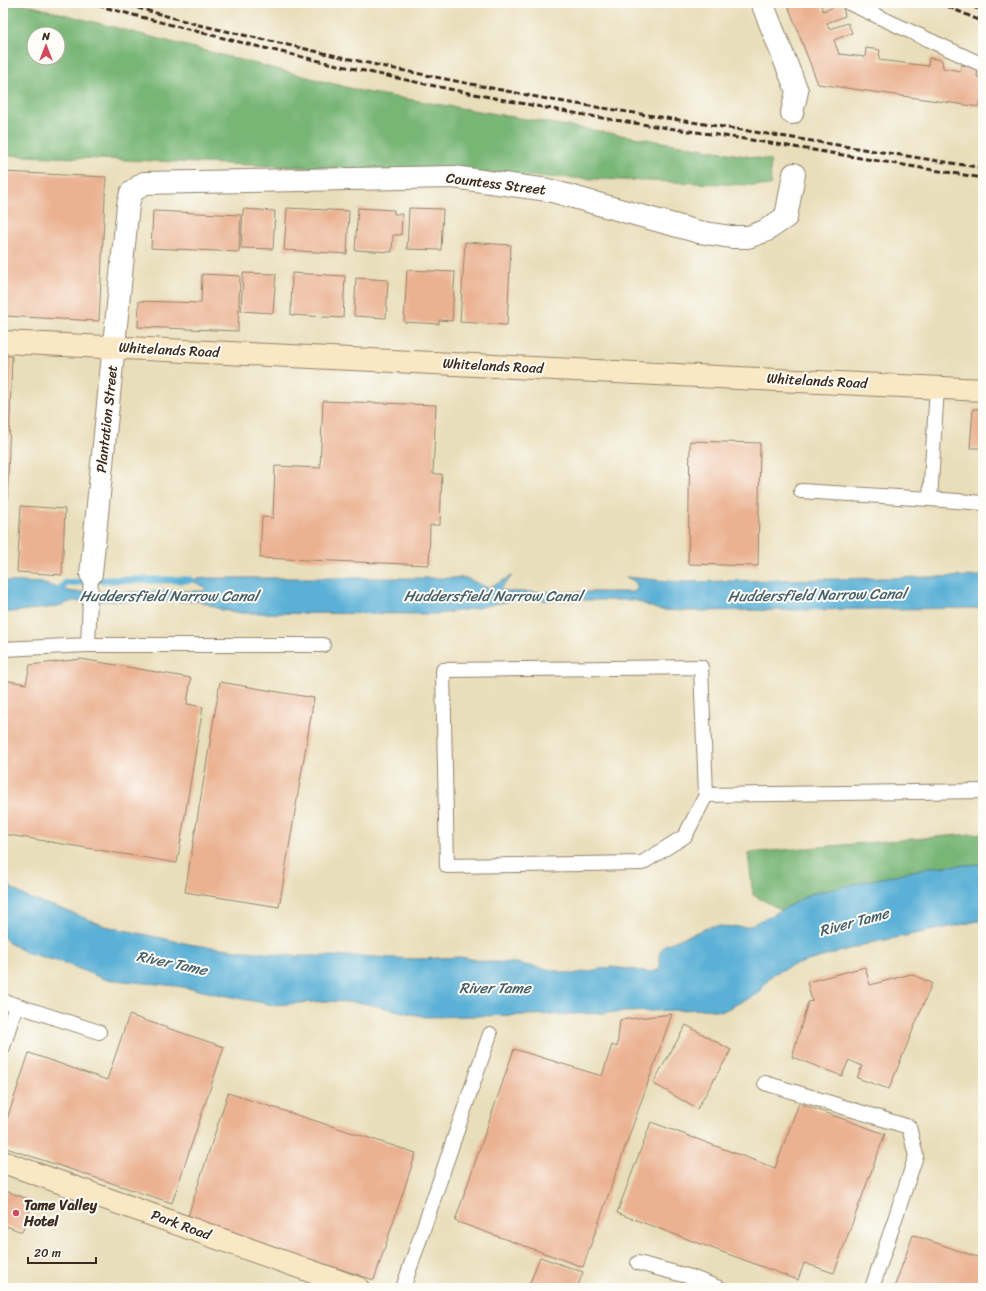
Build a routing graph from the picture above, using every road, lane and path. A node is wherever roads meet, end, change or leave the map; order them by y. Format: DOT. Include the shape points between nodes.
graph roads {
  1 [pos="762,3"];
  2 [pos="849,3"];
  3 [pos="983,65"];
  4 [pos="792,113"];
  5 [pos="794,174"];
  6 [pos="131,193"];
  7 [pos="3,342"];
  8 [pos="115,347"];
  9 [pos="936,387"];
  10 [pos="983,390"];
  11 [pos="801,491"];
  12 [pos="930,500"];
  13 [pos="983,503"];
  14 [pos="91,574"];
  15 [pos="88,645"];
  16 [pos="323,645"];
  17 [pos="3,649"];
  18 [pos="983,791"];
  19 [pos="706,795"];
  20 [pos="9,1003"];
  21 [pos="99,1032"];
  22 [pos="490,1034"];
  23 [pos="3,1047"];
  24 [pos="765,1083"];
  25 [pos="3,1162"];
  26 [pos="638,1263"];
  27 [pos="358,1288"];
  28 [pos="403,1288"];
  29 [pos="719,1288"];
  30 [pos="872,1288"];
  1 -- 4 [label="street" via="797,91"];
  2 -- 3 [label="lane"];
  5 -- 6 [label="street, Countess Street" via="786,217 765,231 748,237 699,232 548,190 453,177 144,183"];
  6 -- 8 [label="street, Plantation Street"];
  7 -- 8 [label="street, Whitelands Road"];
  8 -- 9 [label="street, Whitelands Road"];
  8 -- 14 [label="street, Plantation Street"];
  9 -- 10 [label="street, Whitelands Road"];
  9 -- 12 [label="lane"];
  11 -- 12 [label="lane"];
  12 -- 13 [label="lane"];
  14 -- 15 [label="lane"];
  15 -- 16 [label="lane"];
  15 -- 17 [label="lane"];
  18 -- 19 [label="lane"];
  19 -- 19 [label="lane" via="685,836 642,863 447,866 443,670 701,667"];
  20 -- 21 [label="lane"];
  20 -- 23 [label="lane"];
  22 -- 28 [label="lane"];
  24 -- 30 [label="lane" via="909,1127 916,1156"];
  25 -- 27 [label="street, Park Road"];
  26 -- 29 [label="lane" via="691,1277"];
}
